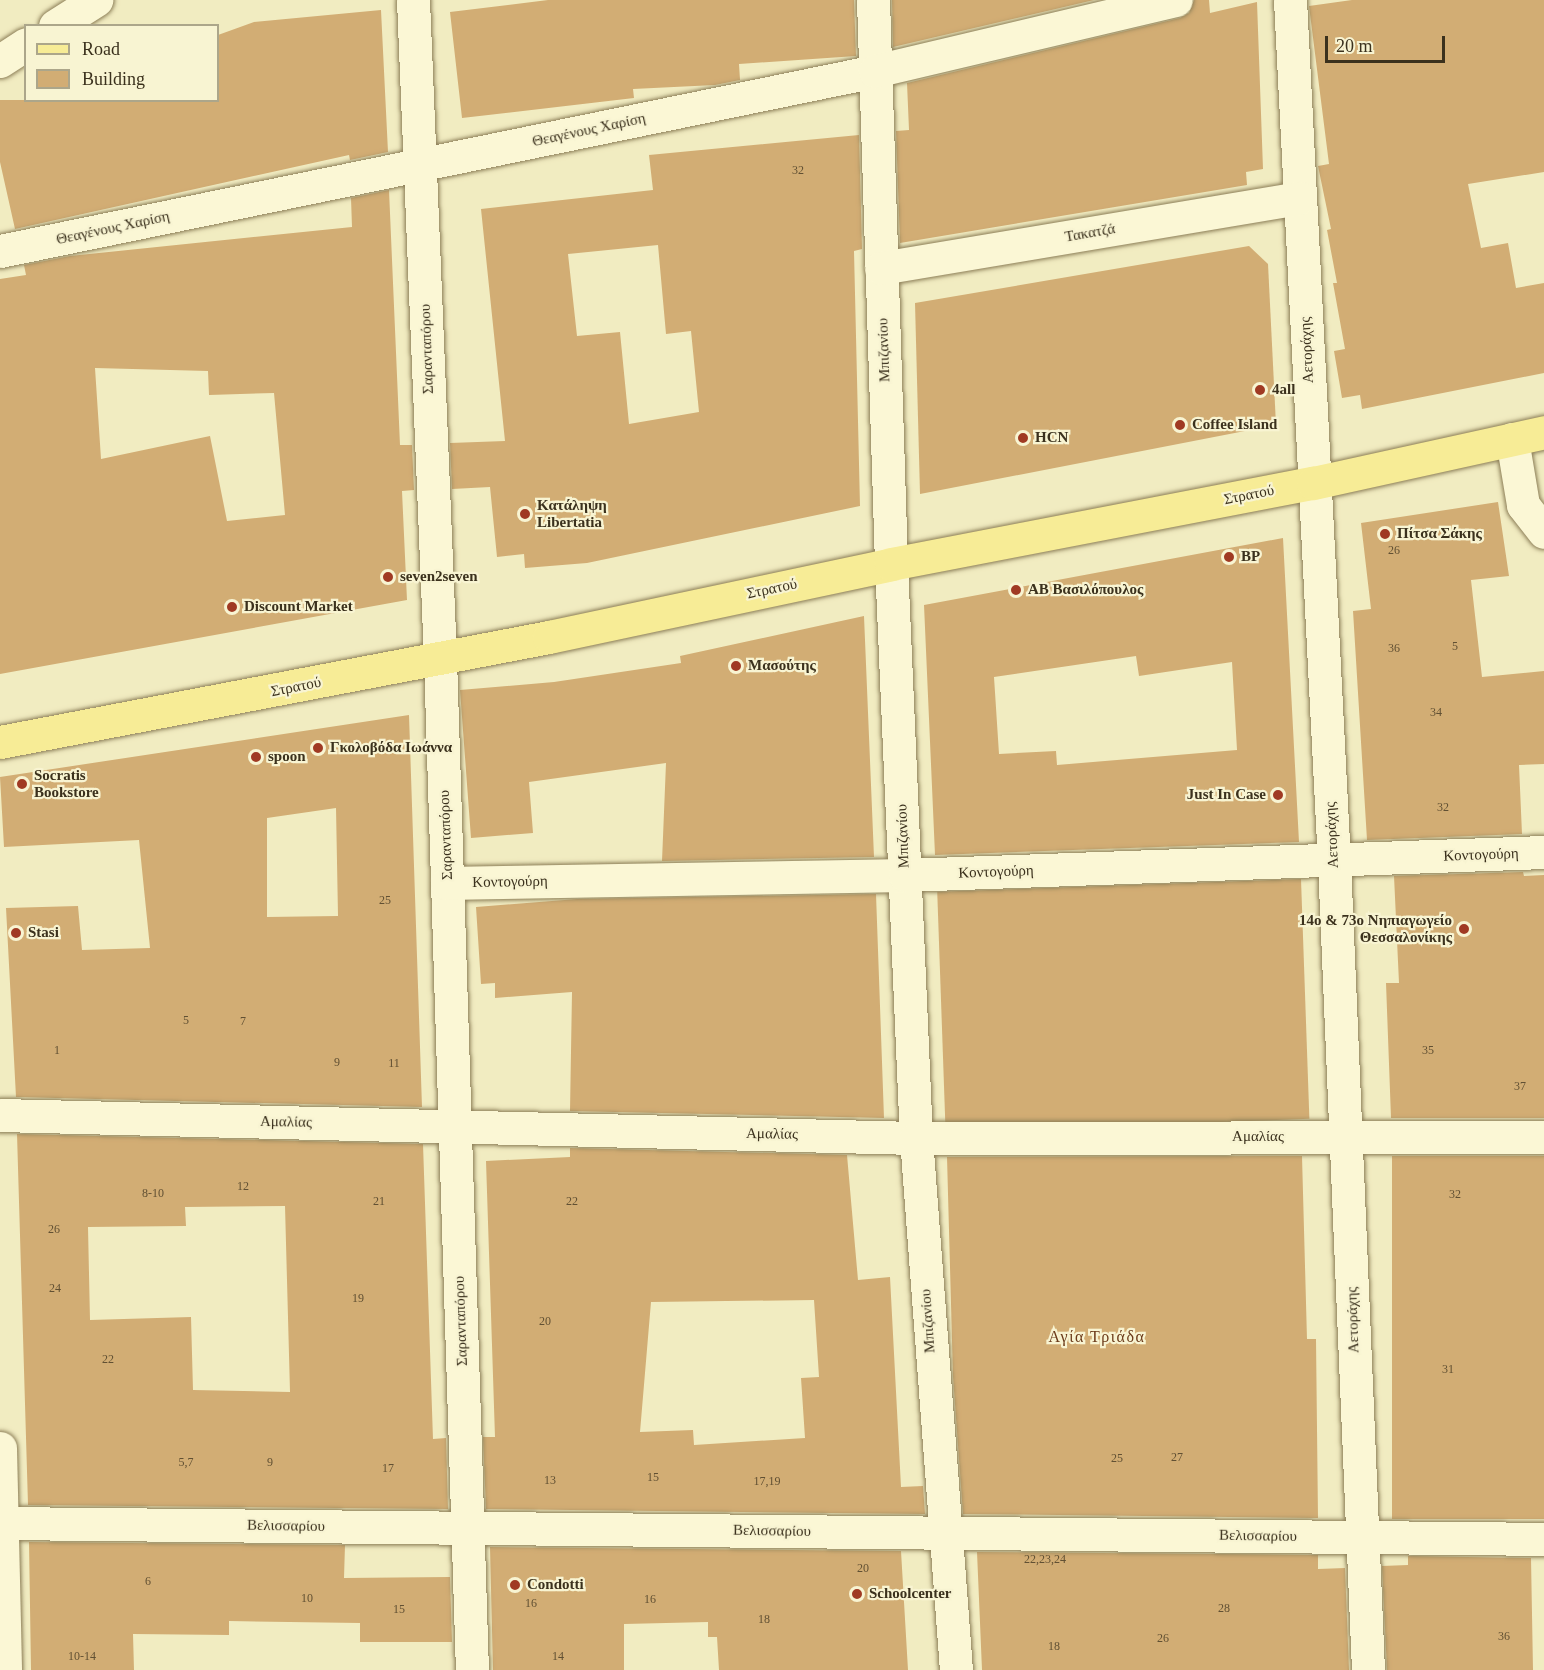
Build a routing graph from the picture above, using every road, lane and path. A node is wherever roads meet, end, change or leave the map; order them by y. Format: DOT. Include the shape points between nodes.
graph roads {
  1 [pos="96,0"];
  2 [pos="413,0"];
  3 [pos="873,0"];
  4 [pos="1176,0"];
  5 [pos="1290,0"];
  6 [pos="58,24"];
  7 [pos="24,45"];
  8 [pos="0,61"];
  9 [pos="875,71"];
  10 [pos="419,164"];
  11 [pos="1299,198"];
  12 [pos="0,251"];
  13 [pos="881,268"];
  14 [pos="1544,432"];
  15 [pos="1512,439"];
  16 [pos="1314,483"];
  17 [pos="1544,532"];
  18 [pos="891,564"];
  19 [pos="440,659"];
  20 [pos="0,742"];
  21 [pos="1544,852"];
  22 [pos="1334,861"];
  23 [pos="905,875"];
  24 [pos="447,883"];
  25 [pos="0,1115"];
  26 [pos="454,1126"];
  27 [pos="1346,1136"];
  28 [pos="1544,1137"];
  29 [pos="916,1138"];
  30 [pos="0,1448"];
  31 [pos="1,1523"];
  32 [pos="467,1528"];
  33 [pos="943,1532"];
  34 [pos="1362,1537"];
  35 [pos="1544,1539"];
  36 [pos="5,1670"];
  37 [pos="472,1670"];
  38 [pos="956,1670"];
  39 [pos="1368,1670"];
  1 -- 6 [label="street"];
  2 -- 10 [label="street, Σαρανταπόρου"];
  3 -- 9 [label="street, Μπιζανίου"];
  4 -- 9 [label="street, Θεαγένους Χαρίση"];
  5 -- 11 [label="street, Αετοράχης"];
  7 -- 8 [label="street"];
  9 -- 10 [label="street, Θεαγένους Χαρίση"];
  9 -- 13 [label="street, Μπιζανίου"];
  10 -- 12 [label="street, Θεαγένους Χαρίση"];
  10 -- 19 [label="street, Σαρανταπόρου"];
  11 -- 13 [label="street, Τακατζά"];
  11 -- 16 [label="street, Αετοράχης"];
  13 -- 18 [label="street, Μπιζανίου"];
  14 -- 15 [label="main road, Στρατού"];
  15 -- 16 [label="main road, Στρατού"];
  15 -- 17 [label="street" via="1523,506"];
  16 -- 18 [label="main road, Στρατού"];
  16 -- 22 [label="street, Αετοράχης"];
  18 -- 19 [label="main road, Στρατού"];
  18 -- 23 [label="street, Μπιζανίου"];
  19 -- 20 [label="main road, Στρατού"];
  19 -- 24 [label="street, Σαρανταπόρου"];
  21 -- 22 [label="street, Κοντογούρη"];
  22 -- 23 [label="street, Κοντογούρη"];
  22 -- 27 [label="street, Αετοράχης"];
  23 -- 24 [label="street, Κοντογούρη"];
  23 -- 29 [label="street, Μπιζανίου"];
  24 -- 26 [label="street, Σαρανταπόρου"];
  25 -- 26 [label="street, Αμαλίας"];
  26 -- 29 [label="street, Αμαλίας"];
  26 -- 32 [label="street, Σαρανταπόρου"];
  27 -- 28 [label="street, Αμαλίας"];
  27 -- 29 [label="street, Αμαλίας"];
  27 -- 34 [label="street, Αετοράχης"];
  29 -- 33 [label="street, Μπιζανίου"];
  30 -- 31 [label="street"];
  31 -- 32 [label="street, Βελισσαρίου"];
  31 -- 36 [label="street"];
  32 -- 33 [label="street, Βελισσαρίου"];
  32 -- 37 [label="street, Σαρανταπόρου"];
  33 -- 34 [label="street, Βελισσαρίου"];
  33 -- 38 [label="street, Μπιζανίου"];
  34 -- 35 [label="street, Βελισσαρίου"];
  34 -- 39 [label="street, Αετοράχης"];
}
